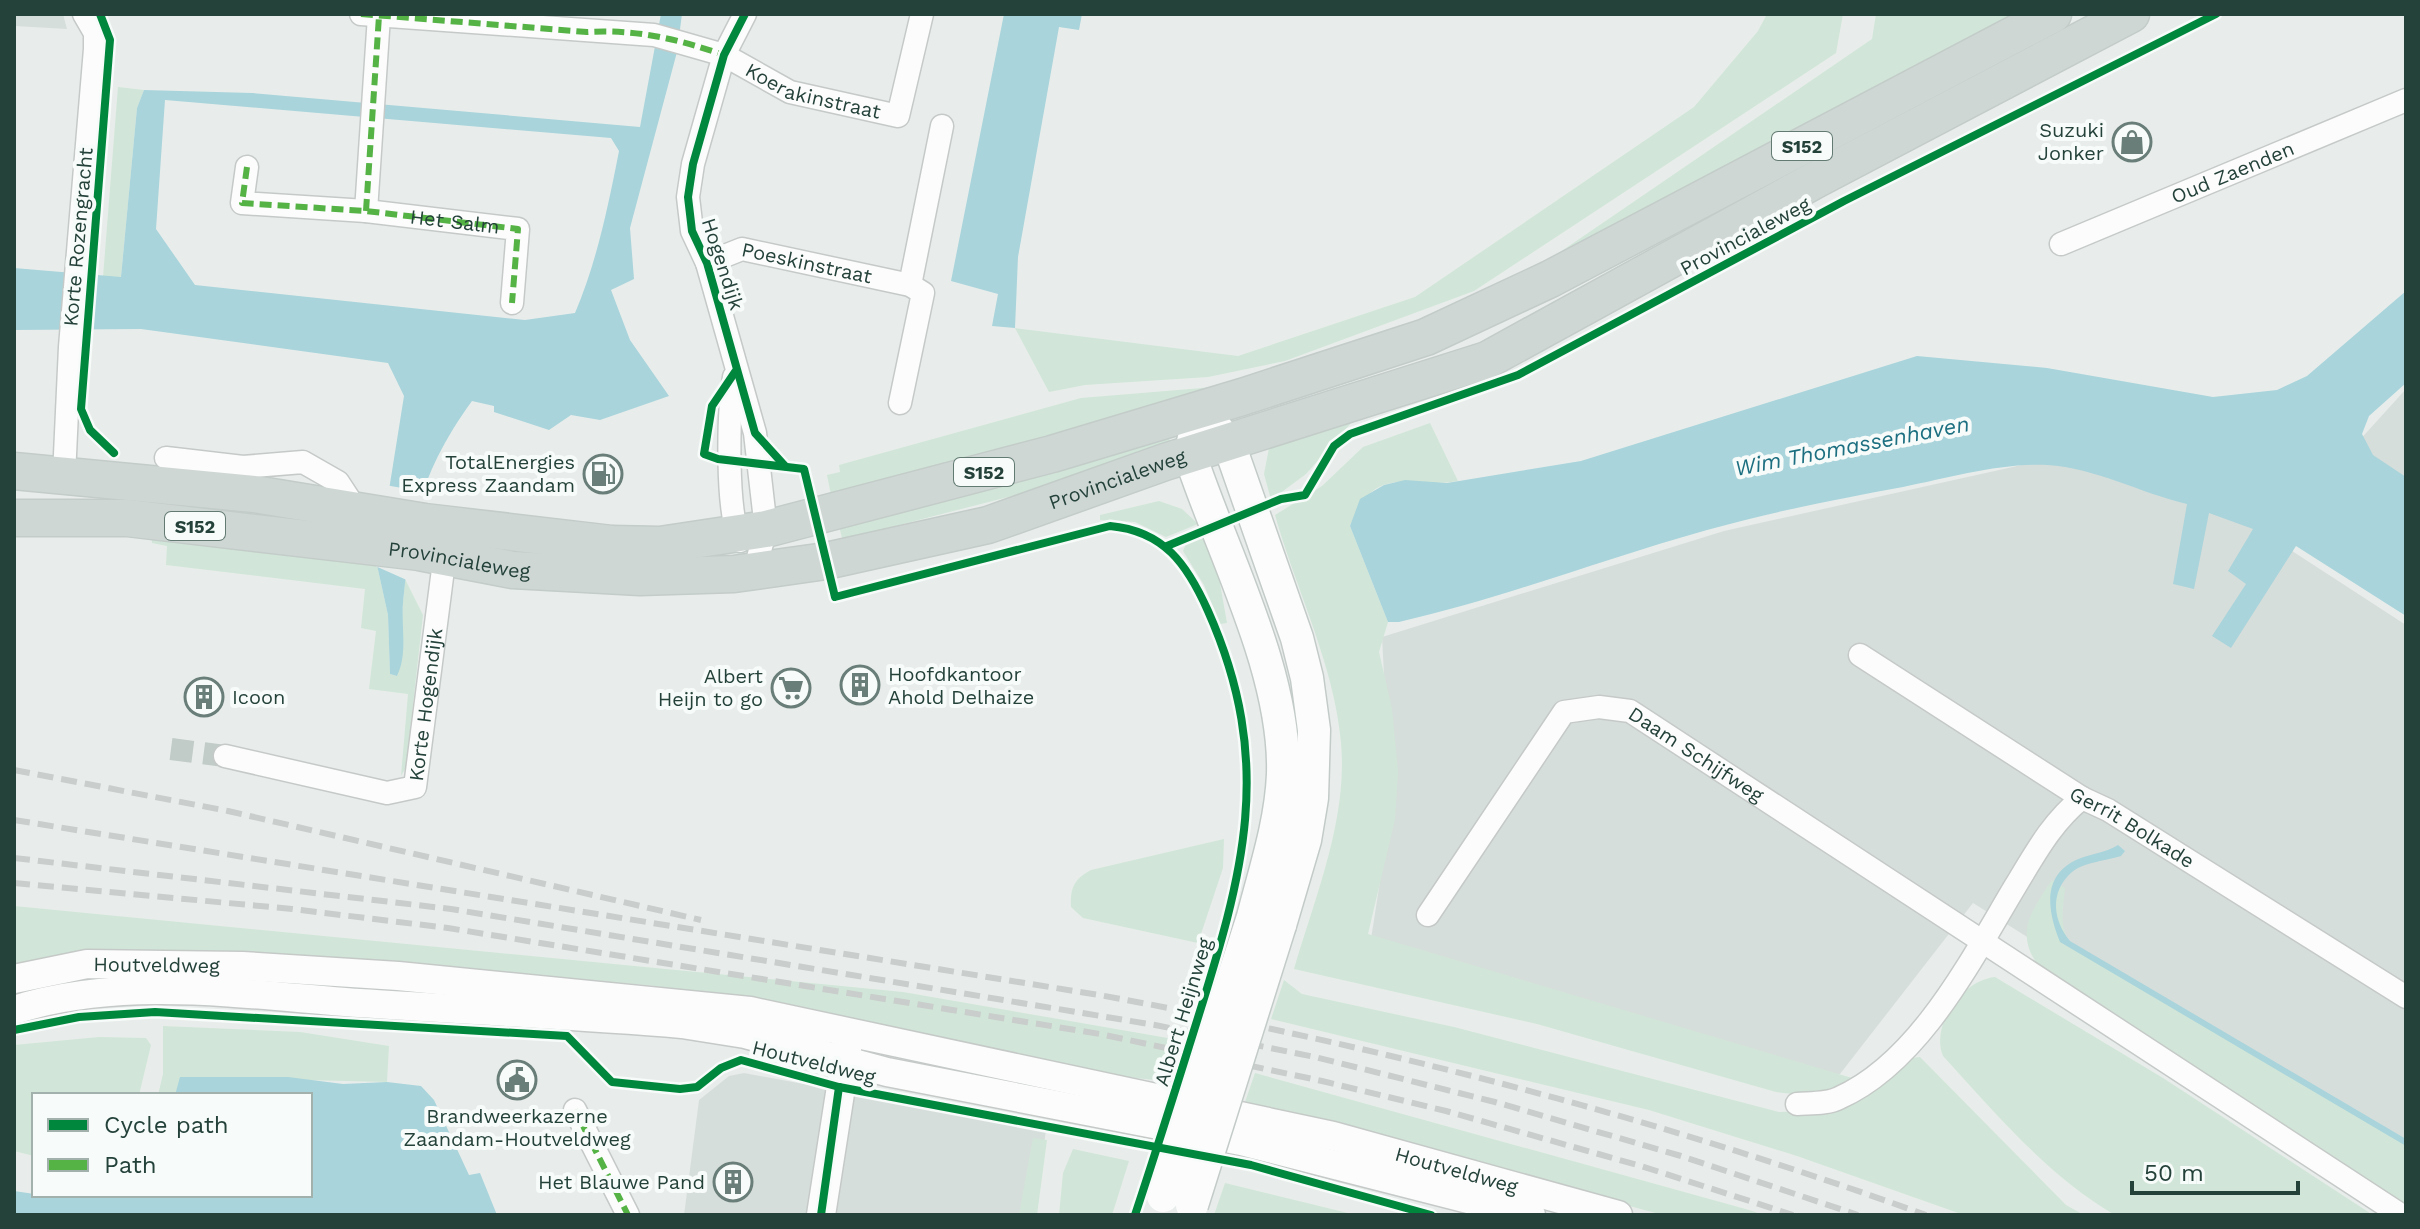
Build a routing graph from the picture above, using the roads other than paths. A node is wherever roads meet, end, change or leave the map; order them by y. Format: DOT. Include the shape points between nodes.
graph roads {
  1 [pos="745,14"];
  2 [pos="922,14"];
  3 [pos="2053,14"];
  4 [pos="2131,14"];
  5 [pos="379,15"];
  6 [pos="88,18"];
  7 [pos="724,55"];
  8 [pos="2406,100"];
  9 [pos="942,126"];
  10 [pos="247,167"];
  11 [pos="366,211"];
  12 [pos="2061,244"];
  13 [pos="707,263"];
  14 [pos="910,285"];
  15 [pos="512,303"];
  16 [pos="735,372"];
  17 [pos="900,403"];
  18 [pos="1201,410"];
  19 [pos="1229,444"];
  20 [pos="1190,455"];
  21 [pos="166,458"];
  22 [pos="243,467"];
  23 [pos="14,471"];
  24 [pos="64,476"];
  25 [pos="206,489"];
  26 [pos="14,518"];
  27 [pos="371,524"];
  28 [pos="751,531"];
  29 [pos="434,538"];
  30 [pos="754,572"];
  31 [pos="1860,655"];
  32 [pos="225,756"];
  33 [pos="2082,798"];
  34 [pos="1428,915"];
  35 [pos="1266,921"];
  36 [pos="1983,939"];
  37 [pos="14,979"];
  38 [pos="2406,997"];
  39 [pos="14,1010"];
  40 [pos="850,1030"];
  41 [pos="844,1061"];
  42 [pos="1797,1104"];
  43 [pos="575,1110"];
  44 [pos="1175,1208"];
  45 [pos="628,1215"];
  46 [pos="821,1215"];
  47 [pos="1531,1215"];
  48 [pos="1618,1215"];
  49 [pos="2401,1215"];
  1 -- 7 [label="street, Hogendijk"];
  2 -- 7 [label="street, Koerakinstraat" via="898,116 790,92"];
  3 -- 18 [label="main road, Provincialeweg / S152" via="1472,318"];
  4 -- 19 [label="main road, Provincialeweg / S152" via="1487,360"];
  5 -- 7 [label="street" via="654,35"];
  5 -- 11 [label="street"];
  6 -- 24 [label="street, Korte Rozengracht" via="95,49"];
  7 -- 13 [label="street, Hogendijk" via="688,197 692,231"];
  8 -- 12 [label="street, Oud Zaenden"];
  9 -- 14 [label="street"];
  10 -- 11 [label="street, Het Salm" via="242,203"];
  11 -- 15 [label="street, Het Salm" via="518,229"];
  13 -- 14 [label="street, Poeskinstraat" via="742,249"];
  13 -- 16 [label="street, Hogendijk"];
  14 -- 17 [label="street" via="923,293"];
  16 -- 28 [label="street" via="729,406"];
  16 -- 28 [label="street, Hogendijk" via="755,433"];
  18 -- 19 [label="main road"];
  18 -- 20 [label="main road"];
  18 -- 28 [label="main road, Provincialeweg / S152"];
  19 -- 20 [label="main road, Provincialeweg / S152"];
  19 -- 35 [label="main road" via="1297,638 1314,730 1305,840"];
  20 -- 30 [label="main road, Provincialeweg / S152" via="988,525 840,559"];
  20 -- 35 [label="main road" via="1265,660 1278,715 1283,773"];
  21 -- 22 [label="street"];
  22 -- 25 [label="street"];
  22 -- 27 [label="street" via="303,462 338,482"];
  23 -- 24 [label="main road, Provincialeweg / S152"];
  24 -- 25 [label="main road, Provincialeweg / S152"];
  25 -- 27 [label="main road, Provincialeweg / S152"];
  26 -- 27 [label="main road, Provincialeweg / S152"];
  27 -- 29 [label="main road, Provincialeweg / S152"];
  28 -- 29 [label="main road, Provincialeweg / S152" via="660,545"];
  28 -- 30 [label="street, Hogendijk"];
  29 -- 30 [label="main road, Provincialeweg / S152" via="513,570 690,576"];
  29 -- 32 [label="street, Korte Hogendijk" via="415,787 387,793"];
  31 -- 33 [label="street, Gerrit Bolkade"];
  33 -- 36 [label="street" via="2058,818"];
  33 -- 38 [label="street, Gerrit Bolkade"];
  34 -- 36 [label="street, Daam Schijfweg" via="1564,712 1599,707 1630,711"];
  35 -- 44 [label="main road, bridge"];
  36 -- 42 [label="street" via="1914,1043 1874,1079 1837,1100"];
  36 -- 49 [label="street, Daam Schijfweg"];
  37 -- 40 [label="street, Houtveldweg" via="87,964 242,966 618,995"];
  39 -- 41 [label="street, Houtveldweg" via="103,992 202,992 682,1024 745,1034"];
  40 -- 41 [label="street"];
  40 -- 48 [label="street, Houtveldweg" via="1333,1136"];
  41 -- 46 [label="street"];
  41 -- 47 [label="street, Houtveldweg" via="1241,1141"];
  43 -- 45 [label="street"];
}
